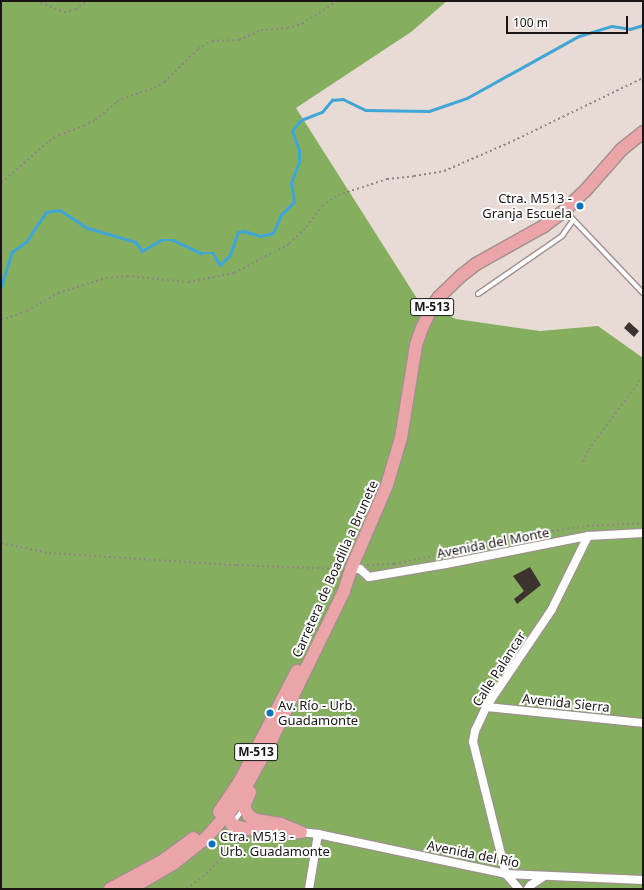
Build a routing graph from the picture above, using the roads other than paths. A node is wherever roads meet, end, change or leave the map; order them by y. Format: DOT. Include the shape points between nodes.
graph roads {
  1 [pos="643,132"];
  2 [pos="565,210"];
  3 [pos="573,220"];
  4 [pos="643,293"];
  5 [pos="478,294"];
  6 [pos="643,533"];
  7 [pos="588,536"];
  8 [pos="356,569"];
  9 [pos="298,669"];
  10 [pos="486,707"];
  11 [pos="643,723"];
  12 [pos="239,817"];
  13 [pos="301,832"];
  14 [pos="318,834"];
  15 [pos="506,874"];
  16 [pos="543,877"];
  17 [pos="643,880"];
  18 [pos="110,889"];
  19 [pos="117,889"];
  20 [pos="130,889"];
  21 [pos="140,889"];
  22 [pos="309,889"];
  23 [pos="519,889"];
  24 [pos="528,889"];
  1 -- 2 [label="main road, Carretera de Boadilla a Brunete / M-513" via="622,150"];
  2 -- 3 [label="lane"];
  2 -- 8 [label="main road, Carretera de Boadilla a Brunete / M-513" via="544,226 462,274 432,307 416,345 401,438 394,463"];
  3 -- 4 [label="lane"];
  3 -- 5 [label="lane" via="562,236"];
  6 -- 7 [label="street, Avenida del Monte"];
  7 -- 8 [label="street, Avenida del Monte" via="369,577"];
  7 -- 10 [label="street, Calle Palancar" via="552,609"];
  8 -- 9 [label="main road, M-513" via="338,587"];
  8 -- 12 [label="main road, Carretera de Boadilla a Brunete / M-513" via="244,791"];
  9 -- 12 [label="main road" via="294,685 248,776"];
  9 -- 18 [label="main road, M-513" via="240,781 215,818 190,841 162,861"];
  10 -- 11 [label="street, Avenida Sierra"];
  10 -- 15 [label="street, Calle Palancar" via="475,731 474,755"];
  12 -- 13 [label="main road" via="281,824"];
  12 -- 19 [label="main road" via="200,837 176,855"];
  12 -- 20 [label="main road, Carretera de Boadilla a Brunete / M-513" via="168,867"];
  12 -- 21 [label="main road, M-513" via="182,862"];
  13 -- 14 [label="street, Avenida del Río"];
  14 -- 15 [label="street, Avenida del Río"];
  14 -- 22 [label="street"];
  15 -- 16 [label="street, Avenida del Río"];
  15 -- 23 [label="street, Calle Palancar"];
  16 -- 17 [label="street, Avenida del Río"];
  16 -- 24 [label="street" via="531,884"];
}
